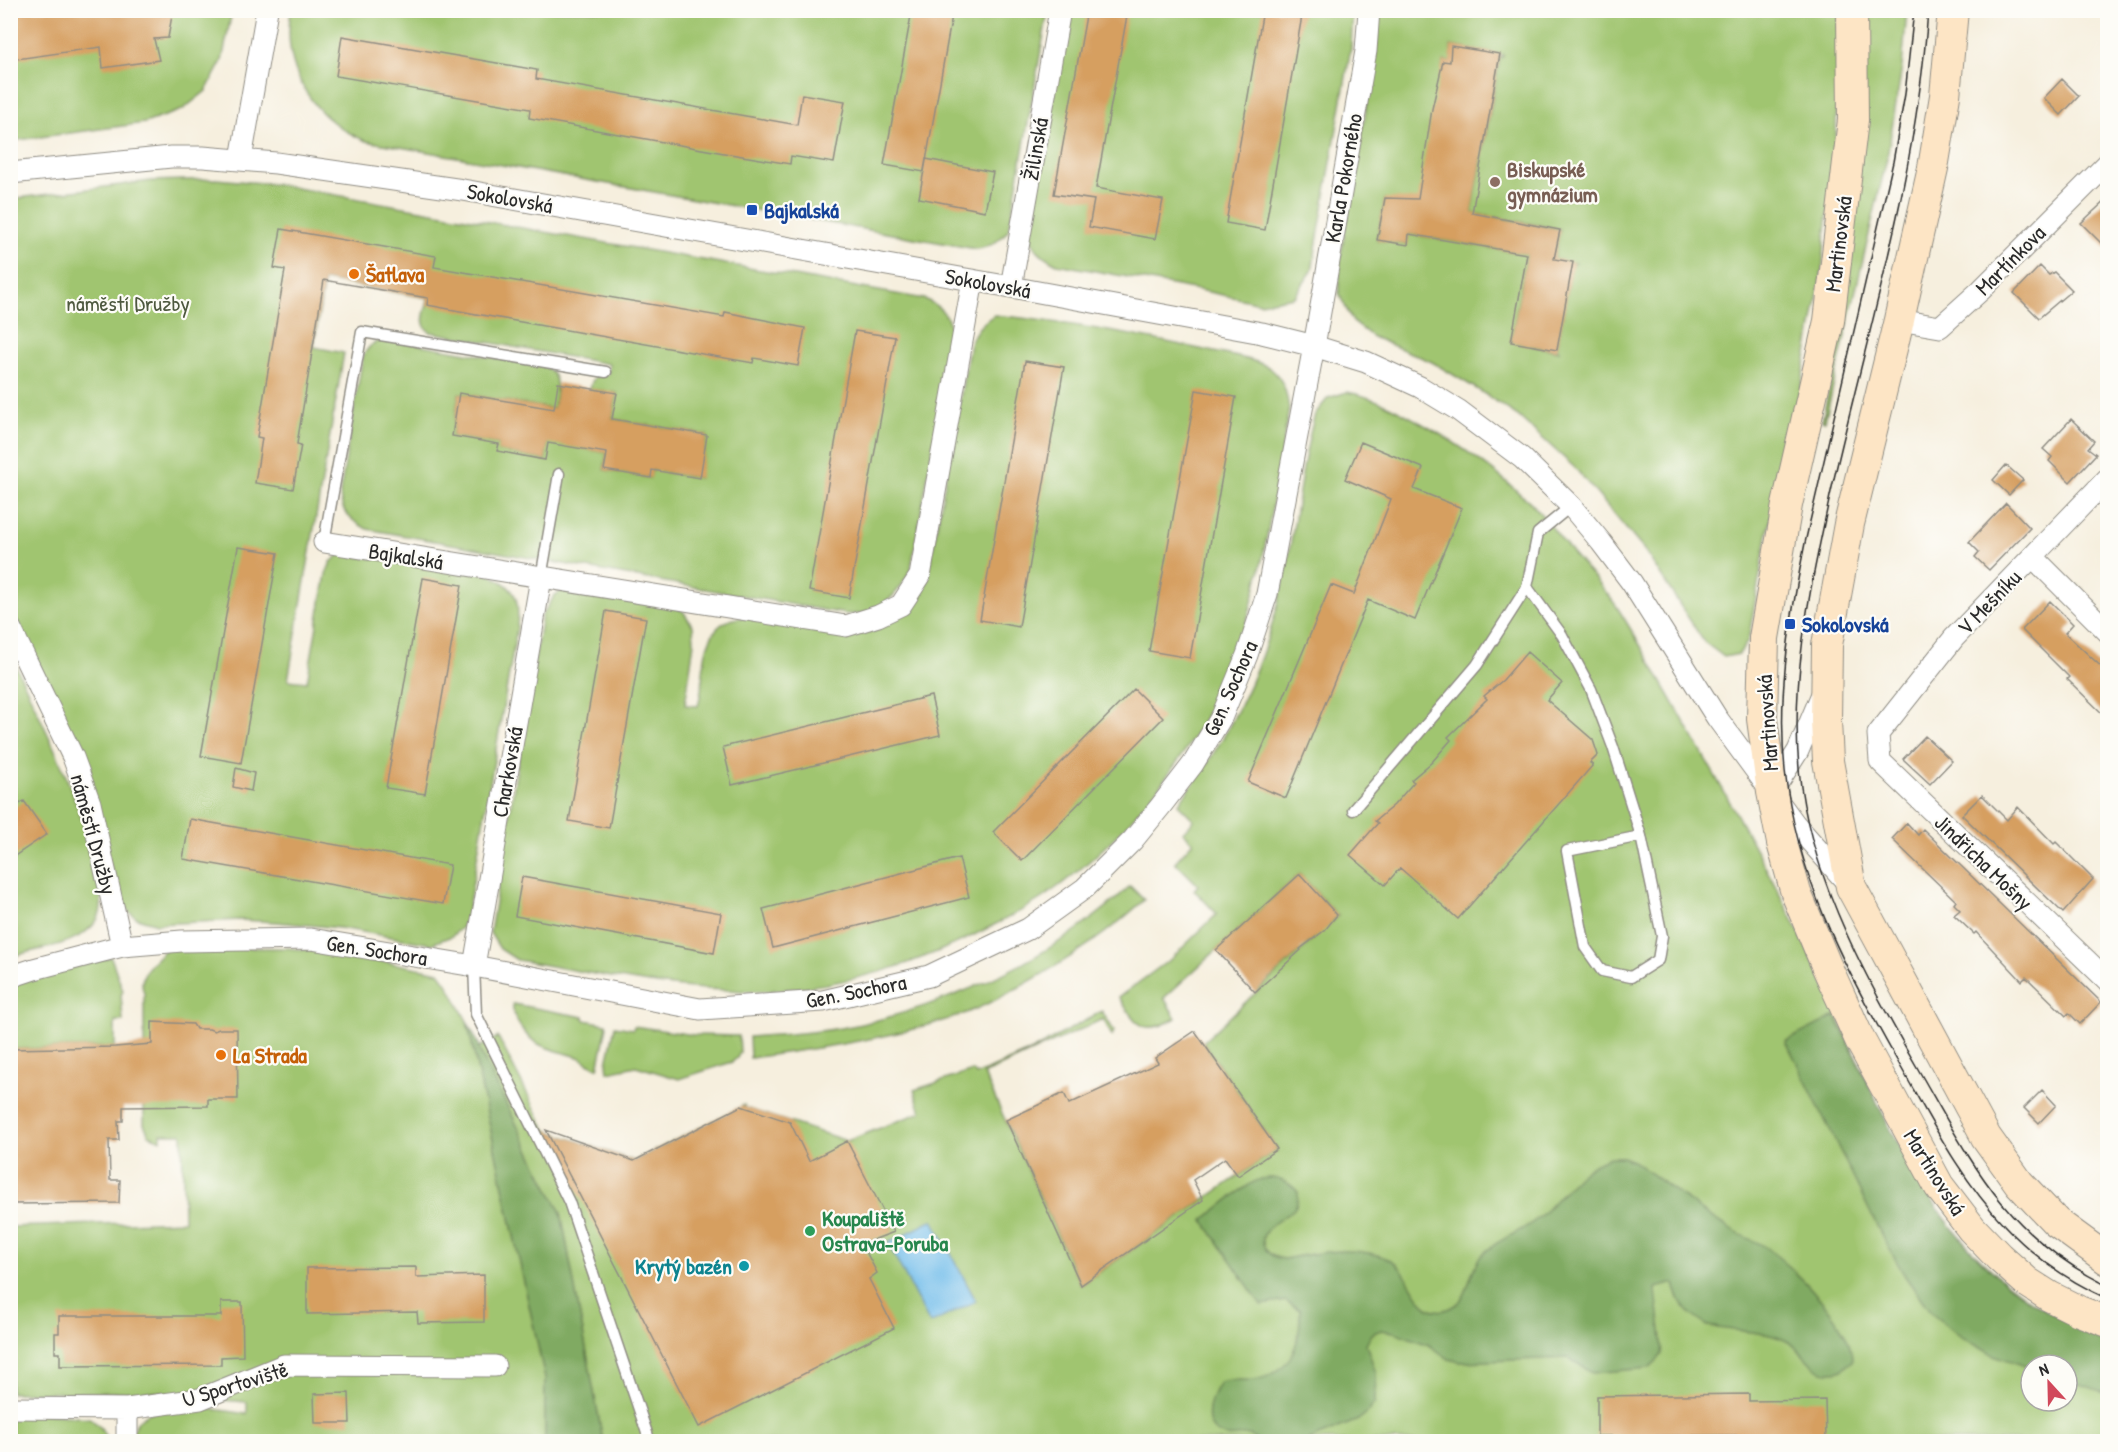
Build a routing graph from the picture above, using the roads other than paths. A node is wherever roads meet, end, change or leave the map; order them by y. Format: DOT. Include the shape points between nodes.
graph roads {
  1 [pos="267,10"];
  2 [pos="1060,10"];
  3 [pos="1369,10"];
  4 [pos="1852,10"];
  5 [pos="1953,10"];
  6 [pos="241,159"];
  7 [pos="2108,163"];
  8 [pos="10,173"];
  9 [pos="973,280"];
  10 [pos="1011,287"];
  11 [pos="1899,320"];
  12 [pos="1314,346"];
  13 [pos="606,372"];
  14 [pos="559,474"];
  15 [pos="2108,478"];
  16 [pos="1571,506"];
  17 [pos="324,542"];
  18 [pos="2033,557"];
  19 [pos="541,578"];
  20 [pos="1527,587"];
  21 [pos="10,627"];
  22 [pos="2108,632"];
  23 [pos="1827,681"];
  24 [pos="1878,734"];
  25 [pos="1772,792"];
  26 [pos="1353,810"];
  27 [pos="1641,836"];
  28 [pos="1851,888"];
  29 [pos="122,946"];
  30 [pos="474,966"];
  31 [pos="10,977"];
  32 [pos="2108,981"];
  33 [pos="2108,1260"];
  34 [pos="2108,1322"];
  35 [pos="495,1366"];
  36 [pos="10,1408"];
  37 [pos="127,1409"];
  38 [pos="127,1442"];
  39 [pos="650,1442"];
  1 -- 6 [label="street"];
  2 -- 10 [label="street, Žilinská"];
  3 -- 12 [label="street, Karla Pokorného" via="1366,51"];
  4 -- 25 [label="street, Martinovská" via="1852,120 1829,321 1764,628 1762,719"];
  5 -- 11 [label="street" via="1933,168"];
  6 -- 8 [label="street, Sokolovská" via="161,157"];
  6 -- 9 [label="street, Sokolovská" via="463,190"];
  7 -- 11 [label="street, Martínkova" via="1940,327"];
  9 -- 10 [label="street, Sokolovská"];
  9 -- 19 [label="street, Bajkalská" via="920,576 901,605 846,626"];
  10 -- 12 [label="street, Sokolovská"];
  11 -- 23 [label="street" via="1849,524 1827,645"];
  12 -- 16 [label="street, Sokolovská" via="1366,362 1444,401 1522,458"];
  12 -- 30 [label="street, Gen. Sochora" via="1268,594 1222,716 1193,764 1133,840 1085,888 1028,929 928,976 822,1001 700,1009"];
  13 -- 17 [label="lane" via="362,332"];
  14 -- 19 [label="lane"];
  15 -- 18 [label="street, V Mešníku"];
  16 -- 20 [label="lane" via="1538,533"];
  16 -- 25 [label="street, Sokolovská" via="1622,569 1717,718"];
  17 -- 19 [label="street, Bajkalská"];
  18 -- 22 [label="street"];
  18 -- 24 [label="street, V Mešníku" via="1954,638"];
  19 -- 30 [label="street, Charkovská"];
  20 -- 26 [label="lane" via="1477,665"];
  20 -- 27 [label="lane" via="1562,635 1591,690"];
  21 -- 29 [label="street, náměstí Družby" via="90,803"];
  23 -- 25 [label="street" via="1798,752"];
  23 -- 28 [label="street" via="1828,761"];
  24 -- 32 [label="street, Jindřicha Mošny" via="1880,761"];
  25 -- 28 [label="street, Sokolovská"];
  25 -- 34 [label="street, Martinovská" via="1796,893 1826,965 1860,1040 1939,1186 1972,1229 2027,1281 2059,1301"];
  27 -- 27 [label="lane" via="1662,936 1658,960 1631,977 1602,971 1585,947 1567,851"];
  28 -- 33 [label="street" via="2001,1160 2056,1222"];
  29 -- 30 [label="street, Gen. Sochora" via="182,940 311,939"];
  29 -- 31 [label="street, Gen. Sochora"];
  30 -- 39 [label="lane" via="476,1014 569,1202"];
  35 -- 37 [label="street, U Sportoviště" via="284,1365 200,1399"];
  36 -- 37 [label="street, U Sportoviště"];
  37 -- 38 [label="street"];
}
